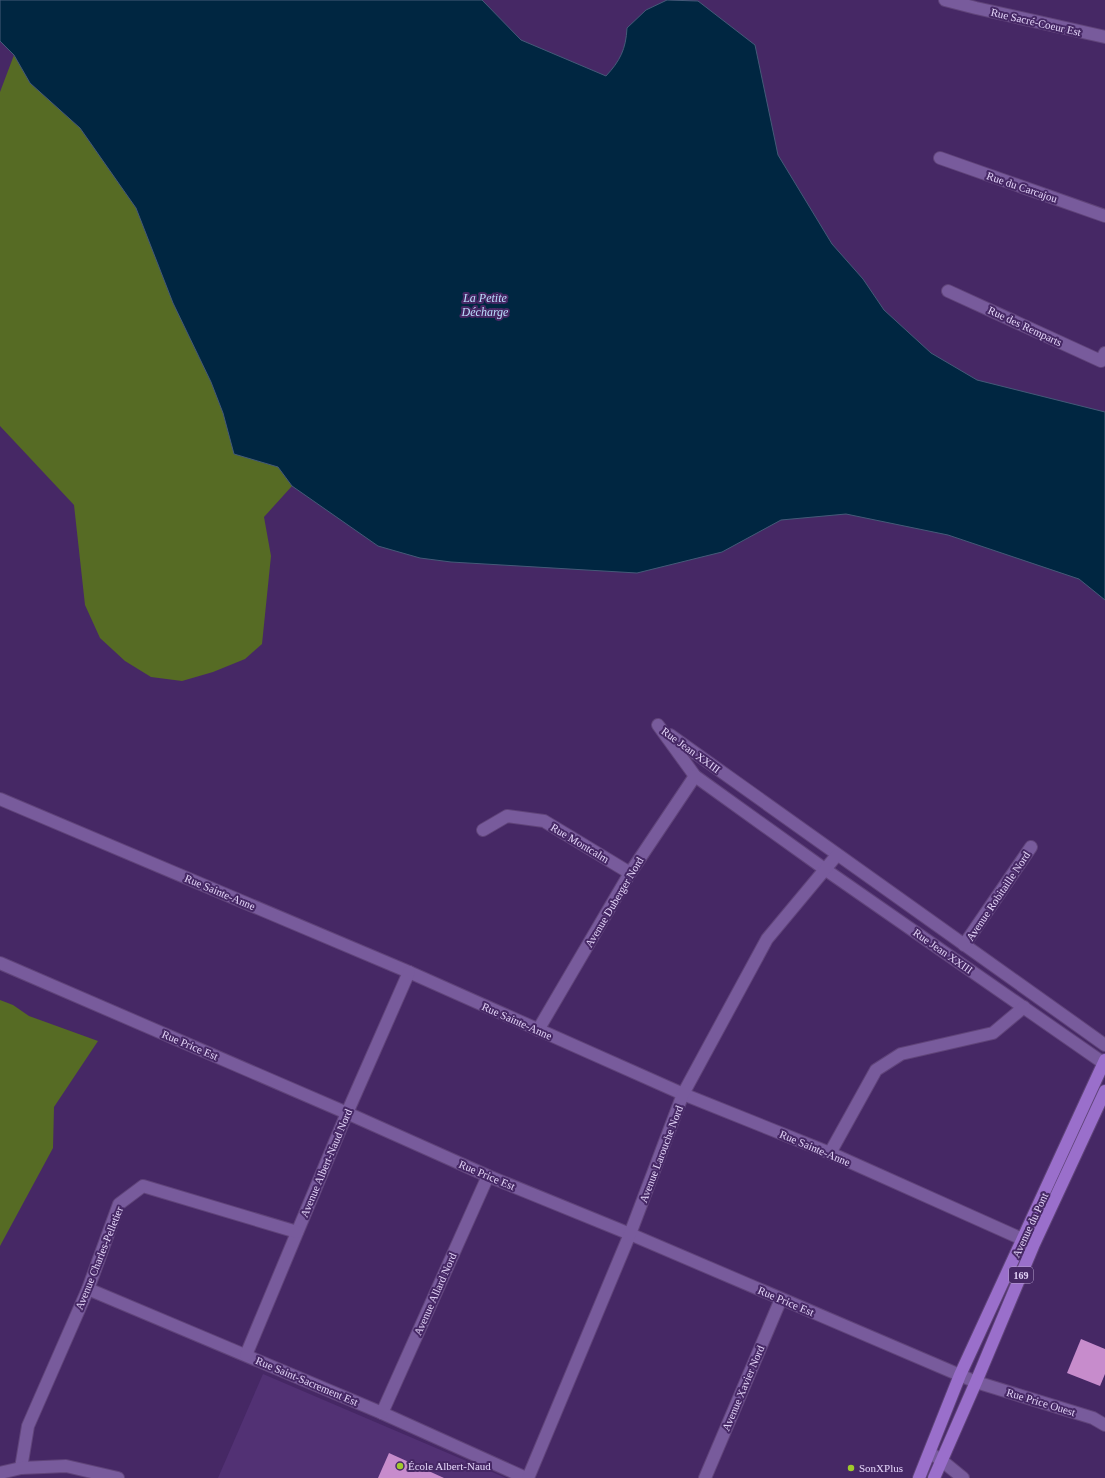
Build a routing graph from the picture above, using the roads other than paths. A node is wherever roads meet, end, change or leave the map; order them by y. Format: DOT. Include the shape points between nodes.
graph roads {
  1 [pos="945,0"];
  2 [pos="1105,37"];
  3 [pos="940,158"];
  4 [pos="1105,216"];
  5 [pos="948,291"];
  6 [pos="1103,357"];
  7 [pos="695,776"];
  8 [pos="0,799"];
  9 [pos="483,830"];
  10 [pos="1031,847"];
  11 [pos="837,855"];
  12 [pos="826,870"];
  13 [pos="630,873"];
  14 [pos="964,944"];
  15 [pos="0,963"];
  16 [pos="409,972"];
  17 [pos="1024,1007"];
  18 [pos="538,1030"];
  19 [pos="1105,1045"];
  20 [pos="1104,1062"];
  21 [pos="1105,1091"];
  22 [pos="684,1094"];
  23 [pos="347,1113"];
  24 [pos="830,1153"];
  25 [pos="488,1176"];
  26 [pos="297,1232"];
  27 [pos="630,1234"];
  28 [pos="1029,1242"];
  29 [pos="88,1289"];
  30 [pos="781,1299"];
  31 [pos="246,1355"];
  32 [pos="960,1375"];
  33 [pos="976,1382"];
  34 [pos="382,1413"];
  35 [pos="1105,1425"];
  36 [pos="930,1453"];
  37 [pos="941,1460"];
  38 [pos="21,1468"];
  39 [pos="0,1473"];
  40 [pos="118,1478"];
  41 [pos="527,1478"];
  42 [pos="705,1478"];
  43 [pos="919,1478"];
  44 [pos="934,1478"];
  45 [pos="963,1478"];
  1 -- 2 [label="street, Rue Sacré-Coeur Est"];
  3 -- 4 [label="street, Rue du Carcajou"];
  5 -- 6 [label="street, Rue des Remparts"];
  7 -- 11 [label="street, Rue Jean XXIII" via="658,726"];
  7 -- 12 [label="street, Rue Jean XXIII"];
  7 -- 13 [label="street, Avenue Duberger Nord"];
  8 -- 16 [label="street, Rue Sainte-Anne"];
  9 -- 13 [label="street, Rue Montcalm" via="507,816 544,821"];
  10 -- 14 [label="street, Avenue Robitaille Nord"];
  11 -- 12 [label="street, Avenue Larouche Nord"];
  11 -- 14 [label="street, Rue Jean XXIII"];
  12 -- 17 [label="street, Rue Jean XXIII"];
  12 -- 22 [label="street, Avenue Larouche Nord" via="767,939"];
  13 -- 18 [label="street, Avenue Duberger Nord"];
  14 -- 19 [label="street, Rue Jean XXIII"];
  15 -- 23 [label="street, Rue Price Est"];
  16 -- 18 [label="street, Rue Sainte-Anne"];
  16 -- 23 [label="street, Avenue Albert-Naud Nord"];
  17 -- 20 [label="street, Rue Jean XXIII"];
  17 -- 24 [label="street" via="993,1033 901,1054 876,1070"];
  18 -- 22 [label="street, Rue Sainte-Anne"];
  20 -- 28 [label="main road, Avenue du Pont"];
  21 -- 28 [label="main road, Avenue du Pont / 169"];
  22 -- 24 [label="street, Rue Sainte-Anne"];
  22 -- 27 [label="street, Avenue Larouche Nord"];
  23 -- 25 [label="street, Rue Price Est"];
  23 -- 26 [label="street, Avenue Albert-Naud Nord"];
  24 -- 28 [label="street, Rue Sainte-Anne"];
  25 -- 27 [label="street, Rue Price Est"];
  25 -- 34 [label="street, Avenue Allard Nord"];
  26 -- 29 [label="street, Avenue Charles-Pelletier" via="144,1186 118,1204"];
  26 -- 31 [label="street, Avenue Albert-Naud Nord"];
  27 -- 30 [label="street, Rue Price Est"];
  27 -- 41 [label="street, Avenue Larouche Nord"];
  28 -- 32 [label="main road, Avenue du Pont"];
  28 -- 33 [label="main road, Avenue du Pont / 169"];
  29 -- 31 [label="street, Rue Saint-Sacrement Est"];
  29 -- 38 [label="street, Avenue Charles-Pelletier" via="28,1426"];
  30 -- 32 [label="street, Rue Price Est"];
  30 -- 42 [label="street, Avenue Xavier Nord"];
  31 -- 34 [label="street, Rue Saint-Sacrement Est"];
  32 -- 33 [label="street, Rue Price Est"];
  32 -- 36 [label="main road, Avenue du Pont"];
  33 -- 35 [label="street, Rue Price Ouest" via="1094,1418"];
  33 -- 37 [label="main road, Avenue du Pont / 169"];
  34 -- 41 [label="street, Rue Saint-Sacrement Est"];
  36 -- 37 [label="street"];
  36 -- 43 [label="main road, Avenue du Pont"];
  37 -- 44 [label="main road, Avenue du Pont / 169"];
  37 -- 45 [label="street"];
  38 -- 39 [label="street"];
  38 -- 40 [label="street" via="66,1466"];
}
